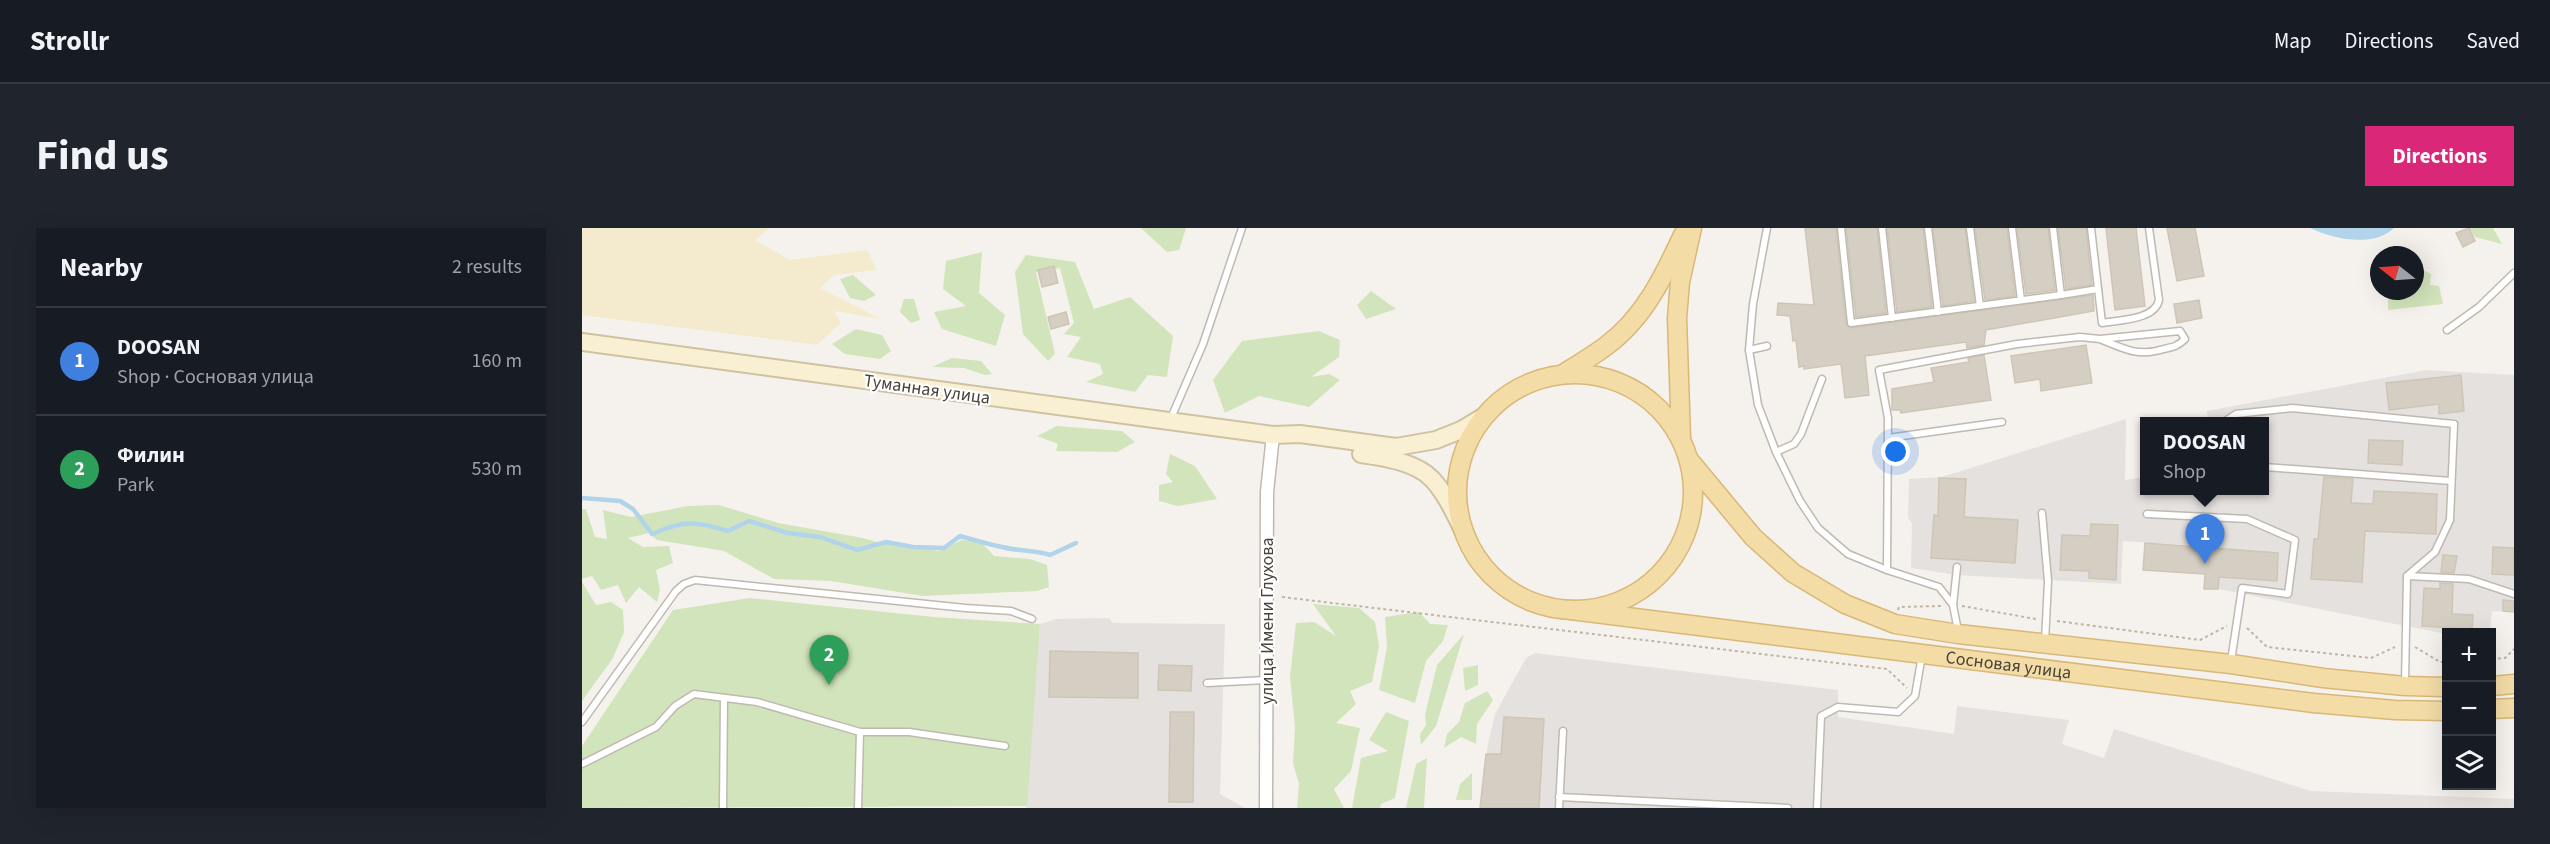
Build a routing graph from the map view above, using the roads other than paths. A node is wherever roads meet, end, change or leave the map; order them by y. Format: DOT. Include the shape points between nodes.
graph roads {
  1 [pos="1242,228"];
  2 [pos="1687,228"];
  3 [pos="1692,228"];
  4 [pos="1767,228"];
  5 [pos="1841,228"];
  6 [pos="1882,228"];
  7 [pos="1928,228"];
  8 [pos="1970,228"];
  9 [pos="2012,228"];
  10 [pos="2053,228"];
  11 [pos="2091,228"];
  12 [pos="2149,228"];
  13 [pos="2514,273"];
  14 [pos="2098,289"];
  15 [pos="2061,295"];
  16 [pos="2021,300"];
  17 [pos="1980,306"];
  18 [pos="1938,312"];
  19 [pos="1892,318"];
  20 [pos="2447,330"];
  21 [pos="2100,339"];
  22 [pos="582,342"];
  23 [pos="1767,346"];
  24 [pos="1749,351"];
  25 [pos="1563,375"];
  26 [pos="1822,379"];
  27 [pos="1486,415"];
  28 [pos="2232,417"];
  29 [pos="1170,421"];
  30 [pos="2002,422"];
  31 [pos="1273,435"];
  32 [pos="1888,438"];
  33 [pos="1681,440"];
  34 [pos="1776,452"];
  35 [pos="1689,460"];
  36 [pos="2269,467"];
  37 [pos="2451,481"];
  38 [pos="2042,513"];
  39 [pos="2147,514"];
  40 [pos="1466,536"];
  41 [pos="1957,567"];
  42 [pos="1887,570"];
  43 [pos="2407,576"];
  44 [pos="2514,594"];
  45 [pos="1953,605"];
  46 [pos="1571,610"];
  47 [pos="1032,619"];
  48 [pos="1958,634"];
  49 [pos="2045,643"];
  50 [pos="1923,655"];
  51 [pos="2231,664"];
  52 [pos="1266,680"];
  53 [pos="1207,683"];
  54 [pos="2514,684"];
  55 [pos="2405,686"];
  56 [pos="2496,686"];
  57 [pos="2442,687"];
  58 [pos="724,698"];
  59 [pos="2514,708"];
  60 [pos="2496,709"];
  61 [pos="2442,711"];
  62 [pos="582,722"];
  63 [pos="1563,731"];
  64 [pos="860,732"];
  65 [pos="1005,746"];
  66 [pos="582,764"];
  67 [pos="1560,797"];
  68 [pos="723,808"];
  69 [pos="858,808"];
  70 [pos="1266,808"];
  71 [pos="1559,808"];
  72 [pos="1788,808"];
  73 [pos="1817,808"];
  1 -- 29 [label="lane" via="1203,344"];
  2 -- 25 [label="main road" via="1659,285 1629,325"];
  3 -- 33 [label="main road" via="1677,318"];
  4 -- 24 [label="lane"];
  5 -- 19 [label="lane" via="1851,323"];
  6 -- 19 [label="lane"];
  7 -- 18 [label="lane"];
  8 -- 17 [label="lane"];
  9 -- 16 [label="lane"];
  10 -- 15 [label="lane"];
  11 -- 14 [label="lane"];
  12 -- 14 [label="lane" via="2158,307 2151,313 2102,323"];
  13 -- 20 [label="lane" via="2479,307"];
  14 -- 15 [label="lane"];
  15 -- 16 [label="lane"];
  16 -- 17 [label="lane"];
  17 -- 18 [label="lane"];
  18 -- 19 [label="lane"];
  21 -- 21 [label="lane" via="2180,331 2185,339 2179,345 2146,354"];
  21 -- 32 [label="lane" via="2080,337 2017,345 1879,370"];
  22 -- 29 [label="street, Туманная улица"];
  23 -- 24 [label="lane"];
  24 -- 34 [label="lane" via="1758,405"];
  25 -- 27 [label="main road" via="1528,384"];
  25 -- 33 [label="main road" via="1598,376 1632,388 1660,410"];
  26 -- 34 [label="lane" via="1801,434 1794,444"];
  27 -- 31 [label="street, Туманная улица" via="1436,440 1396,447 1300,434"];
  27 -- 40 [label="main road" via="1461,464 1458,500"];
  28 -- 37 [label="lane" via="2292,408 2454,424"];
  29 -- 31 [label="street, Туманная улица"];
  30 -- 32 [label="lane"];
  31 -- 40 [label="street, Туманная улица" via="1304,446 1389,459 1419,471 1431,478 1448,501"];
  31 -- 52 [label="street, улица Имени Глухова" via="1267,492"];
  32 -- 42 [label="lane"];
  33 -- 35 [label="main road"];
  34 -- 42 [label="lane" via="1818,528 1848,554"];
  35 -- 46 [label="main road" via="1693,504 1680,547 1668,565 1635,594 1593,609"];
  35 -- 48 [label="main road, Сосновая улица" via="1753,537 1793,573 1845,604 1895,624"];
  36 -- 37 [label="lane"];
  37 -- 43 [label="lane" via="2450,520 2440,542"];
  38 -- 49 [label="lane" via="2048,581"];
  39 -- 51 [label="lane" via="2247,519 2295,540 2288,594 2242,588"];
  40 -- 46 [label="main road" via="1483,566 1508,589 1538,604"];
  41 -- 45 [label="lane"];
  42 -- 45 [label="lane" via="1939,587"];
  43 -- 44 [label="lane" via="2469,579"];
  43 -- 55 [label="lane"];
  45 -- 48 [label="lane"];
  46 -- 50 [label="main road, Сосновая улица"];
  47 -- 62 [label="lane" via="1011,611 695,580 676,591"];
  48 -- 49 [label="main road, Сосновая улица"];
  49 -- 51 [label="main road, Сосновая улица"];
  50 -- 61 [label="main road, Сосновая улица" via="2314,703"];
  50 -- 73 [label="lane" via="1916,696 1898,712 1838,707 1821,716"];
  51 -- 55 [label="main road, Сосновая улица"];
  52 -- 53 [label="lane"];
  52 -- 70 [label="street, улица Имени Глухова"];
  54 -- 56 [label="main road"];
  55 -- 57 [label="main road, Сосновая улица"];
  58 -- 64 [label="lane" via="757,702"];
  58 -- 66 [label="lane" via="694,694 675,706 656,727"];
  58 -- 68 [label="lane"];
  59 -- 60 [label="main road"];
  63 -- 67 [label="lane"];
  64 -- 65 [label="lane" via="909,732"];
  64 -- 69 [label="lane"];
  67 -- 71 [label="lane"];
  67 -- 72 [label="lane"];
}
